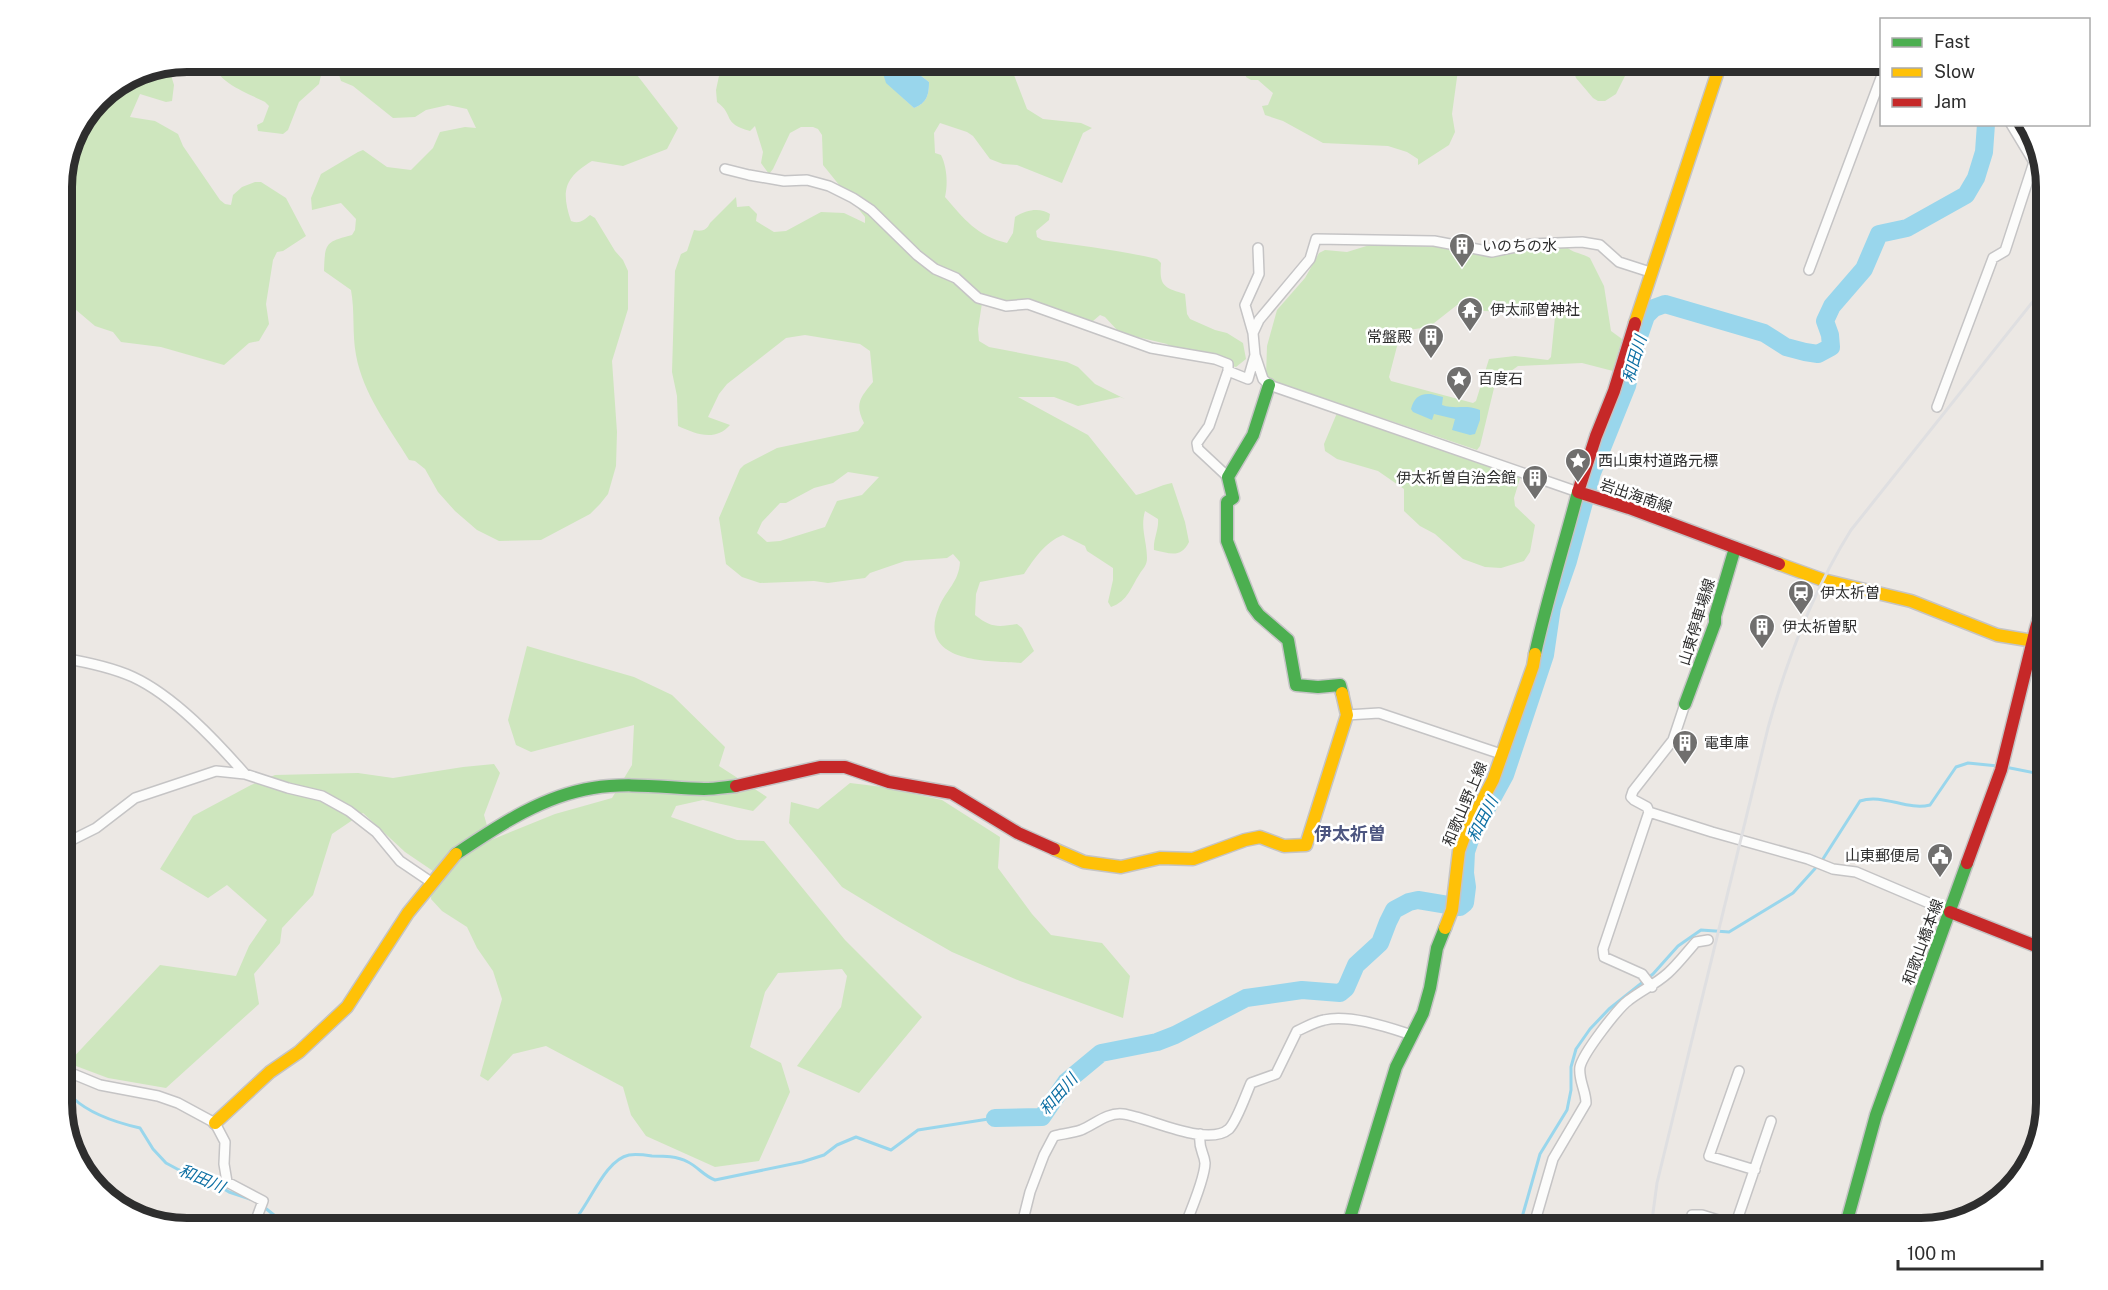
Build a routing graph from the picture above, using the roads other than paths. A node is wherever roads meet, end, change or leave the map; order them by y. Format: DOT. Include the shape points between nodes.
graph roads {
  1 [pos="1717,72"];
  2 [pos="1880,78"];
  3 [pos="2012,126"];
  4 [pos="2033,160"];
  5 [pos="2033,164"];
  6 [pos="725,169"];
  7 [pos="1258,248"];
  8 [pos="1809,270"];
  9 [pos="1650,272"];
  10 [pos="1253,333"];
  11 [pos="1255,355"];
  12 [pos="1228,371"];
  13 [pos="1269,385"];
  14 [pos="1937,407"];
  15 [pos="1228,477"];
  16 [pos="1584,494"];
  17 [pos="1735,548"];
  18 [pos="2036,631"];
  19 [pos="2033,642"];
  20 [pos="2036,642"];
  21 [pos="72,660"];
  22 [pos="1685,704"];
  23 [pos="1347,715"];
  24 [pos="1502,754"];
  25 [pos="245,774"];
  26 [pos="1649,812"];
  27 [pos="72,840"];
  28 [pos="431,882"];
  29 [pos="1950,912"];
  30 [pos="1708,940"];
  31 [pos="2036,946"];
  32 [pos="1652,987"];
  33 [pos="1412,1035"];
  34 [pos="1739,1071"];
  35 [pos="72,1073"];
  36 [pos="1772,1121"];
  37 [pos="215,1123"];
  38 [pos="1200,1134"];
  39 [pos="1755,1170"];
  40 [pos="1692,1215"];
  41 [pos="257,1218"];
  42 [pos="1024,1218"];
  43 [pos="1188,1218"];
  44 [pos="1350,1218"];
  45 [pos="1536,1218"];
  46 [pos="1712,1218"];
  47 [pos="1742,1218"];
  48 [pos="1848,1218"];
  1 -- 9 [label="main road, 岩出海南線"];
  2 -- 8 [label="street"];
  3 -- 4 [label="street"];
  5 -- 14 [label="street" via="2005,251 1994,258"];
  6 -- 12 [label="street" via="784,181 807,180 853,198 871,210 917,255 956,278 978,298 1006,306 1028,304 1151,348 1215,359 1228,364"];
  7 -- 10 [label="street" via="1260,274 1245,305"];
  9 -- 10 [label="street" via="1618,262 1600,245 1582,242 1530,244 1492,252 1434,241 1316,239 1310,259 1259,320"];
  9 -- 16 [label="main road, 岩出海南線" via="1614,391 1596,436"];
  10 -- 11 [label="street"];
  11 -- 12 [label="street" via="1248,379"];
  11 -- 13 [label="street"];
  12 -- 15 [label="street" via="1209,426 1197,442 1198,449"];
  13 -- 15 [label="main road" via="1252,435"];
  13 -- 16 [label="street"];
  15 -- 23 [label="main road" via="1233,498 1227,502 1227,541 1253,607 1288,640 1296,685 1340,685"];
  16 -- 17 [label="main road, 岩出海南線"];
  16 -- 24 [label="main road, 和歌山野上線" via="1544,612 1533,666"];
  17 -- 19 [label="main road, 岩出海南線" via="1823,580 1904,599 1997,635"];
  17 -- 22 [label="main road, 山東停車場線" via="1715,623"];
  18 -- 19 [label="main road, 和歌山橋本線"];
  19 -- 20 [label="main road, 岩出海南線"];
  19 -- 29 [label="main road, 和歌山橋本線" via="2005,757"];
  21 -- 25 [label="street" via="133,677 151,687 191,718"];
  22 -- 26 [label="street" via="1673,740 1631,797"];
  23 -- 24 [label="street" via="1378,713"];
  23 -- 28 [label="main road" via="1306,845 1284,846 1260,837 1193,859 1160,858 1121,867 1084,862 1018,833 952,793 831,766 707,789 629,786 570,794 504,821 452,857"];
  24 -- 33 [label="main road, 和歌山野上線" via="1459,850 1453,907 1437,948 1423,1012"];
  25 -- 27 [label="street" via="216,771 135,798 96,828"];
  25 -- 28 [label="street" via="322,795 376,832 400,861"];
  26 -- 29 [label="street" via="1833,869 1856,872"];
  26 -- 32 [label="street" via="1603,949 1604,957 1642,974"];
  28 -- 37 [label="main road" via="347,1007"];
  29 -- 31 [label="main road"];
  29 -- 48 [label="main road, 和歌山橋本線" via="1876,1115"];
  30 -- 32 [label="street" via="1696,942"];
  32 -- 45 [label="street" via="1619,1010 1584,1057 1580,1077 1586,1104 1553,1159"];
  33 -- 38 [label="street" via="1379,1024 1341,1019 1309,1025 1297,1031 1276,1074 1251,1083 1231,1128 1221,1134"];
  33 -- 44 [label="main road, 和歌山野上線" via="1396,1067"];
  34 -- 39 [label="street" via="1710,1156"];
  35 -- 37 [label="street" via="100,1085 178,1102"];
  36 -- 39 [label="street"];
  37 -- 41 [label="street" via="225,1142 227,1182 263,1201"];
  38 -- 42 [label="street" via="1122,1114 1054,1136"];
  38 -- 43 [label="street" via="1199,1146 1205,1162"];
  39 -- 47 [label="street"];
  40 -- 46 [label="street"];
}
